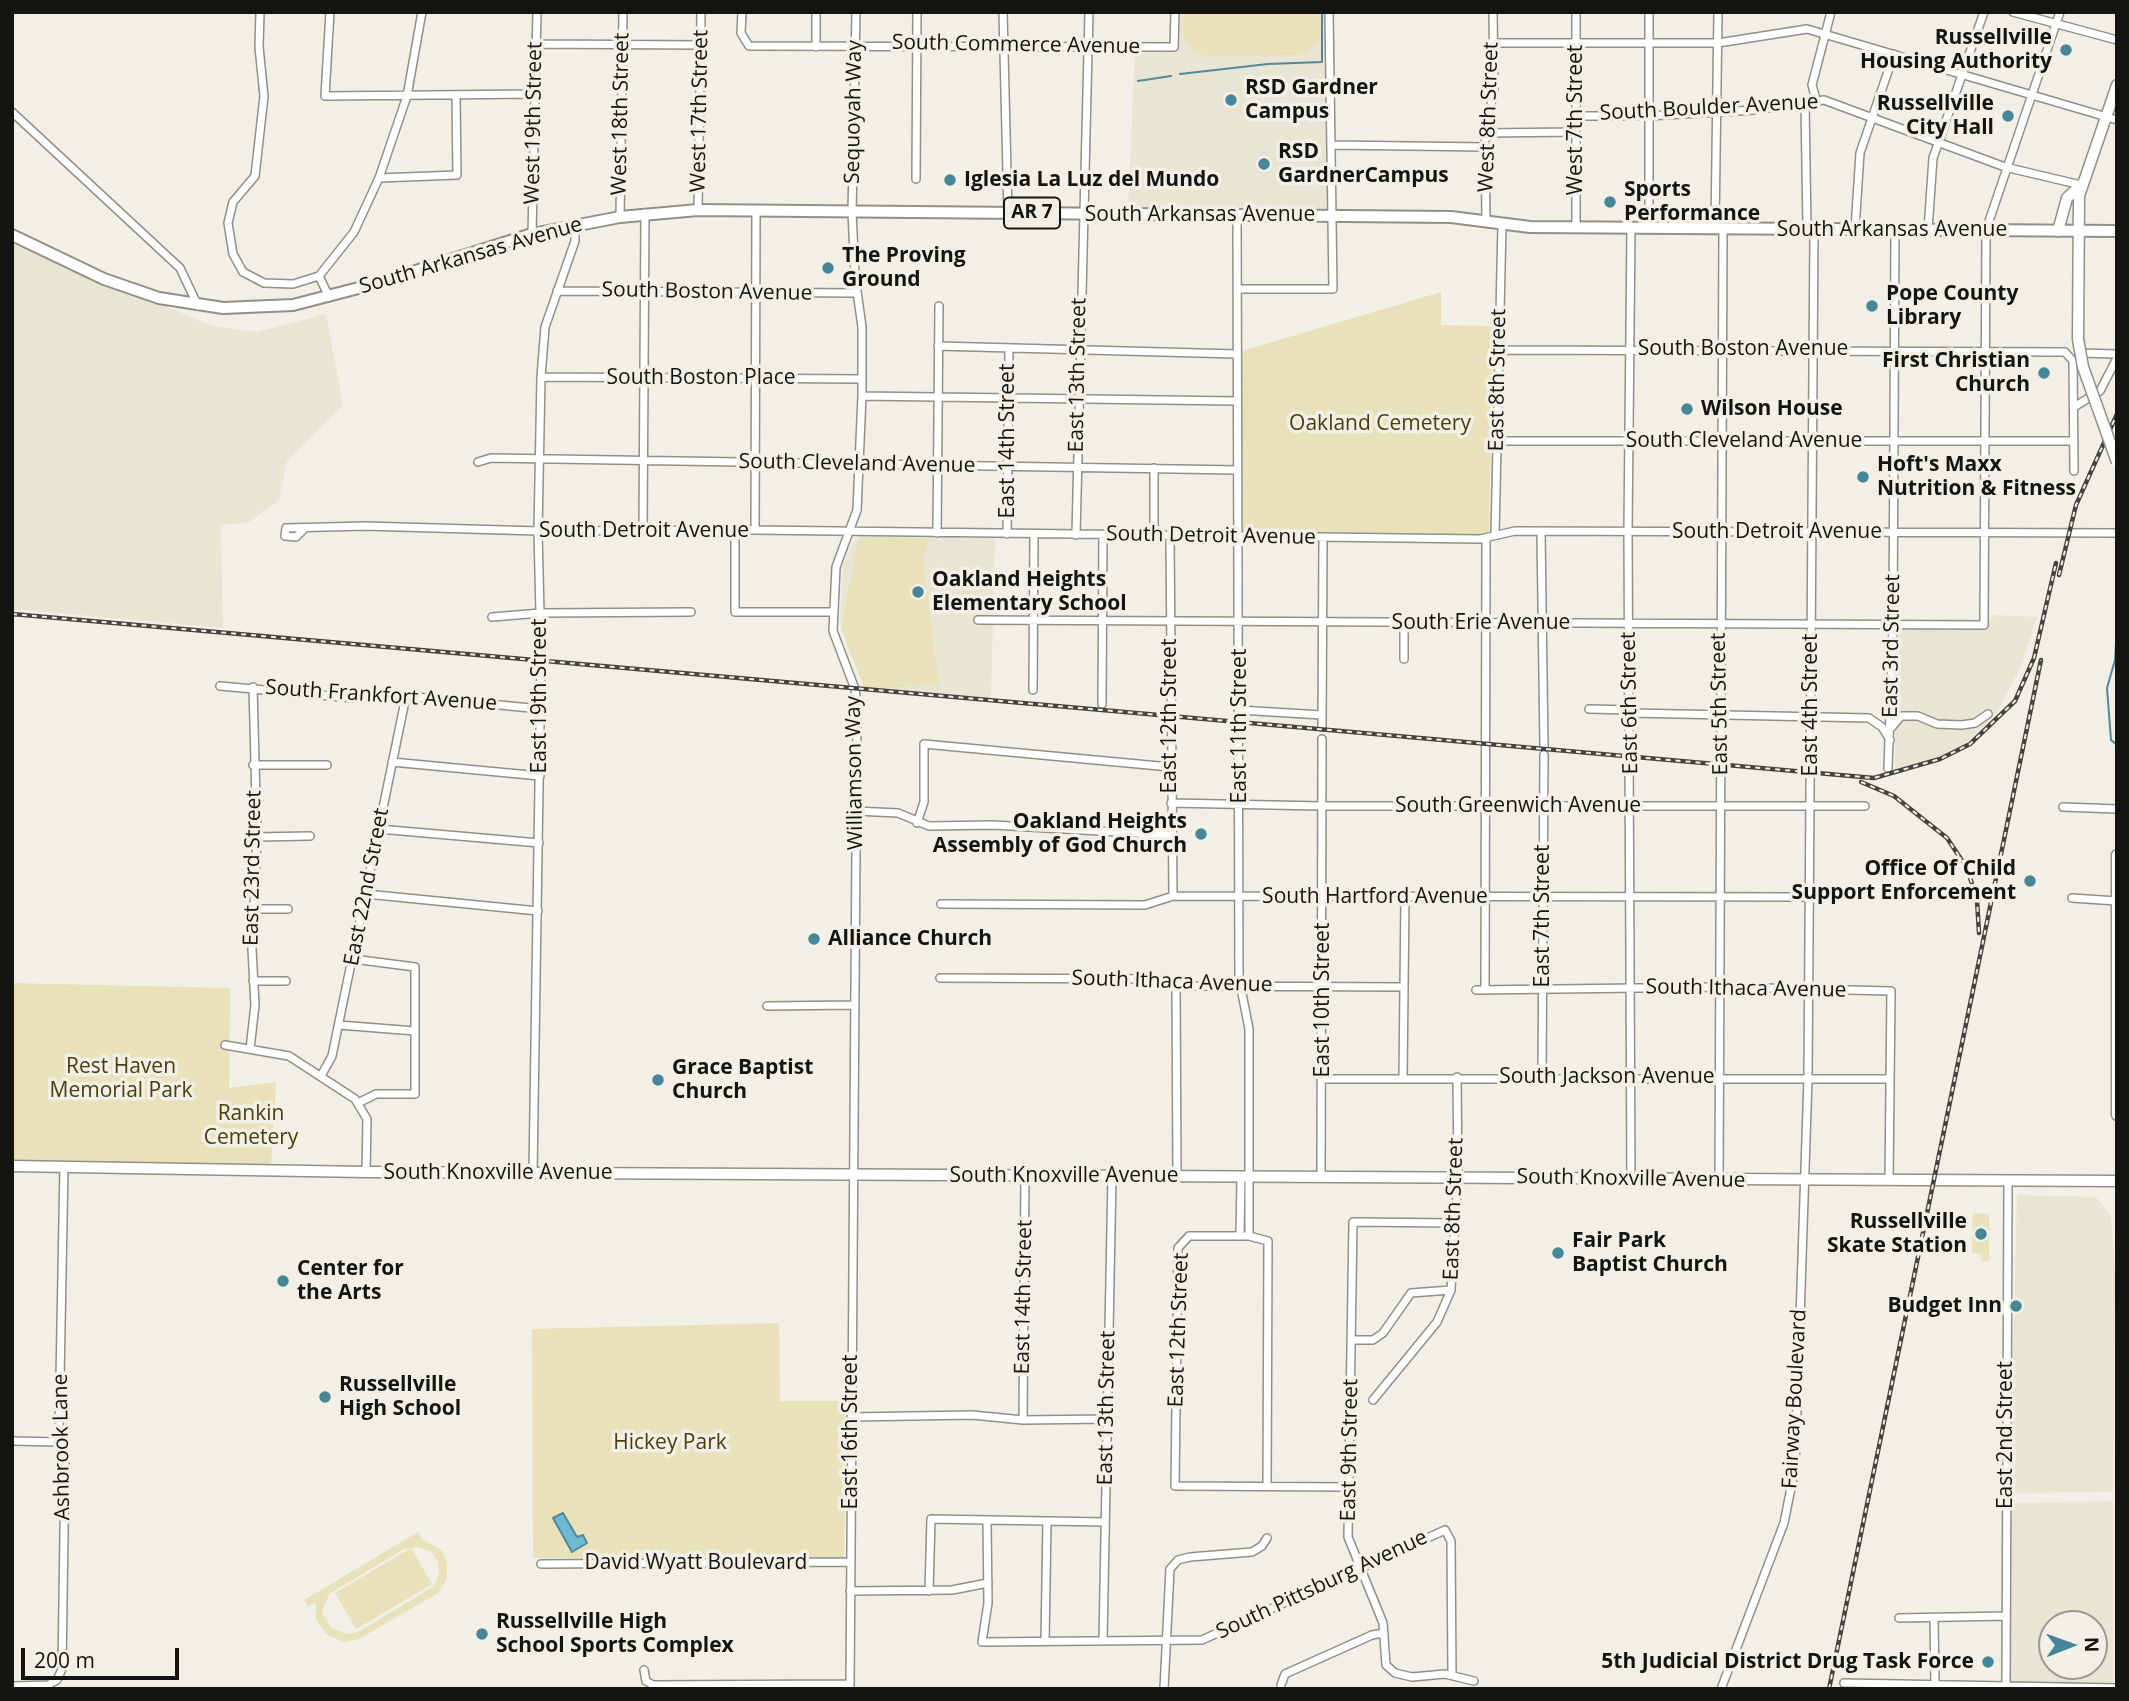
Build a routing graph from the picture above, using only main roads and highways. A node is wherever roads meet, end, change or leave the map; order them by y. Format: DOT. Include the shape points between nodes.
graph roads {
  1 [pos="2117,85"];
  2 [pos="2081,185"];
  3 [pos="2058,231"];
  4 [pos="2078,231"];
  5 [pos="2117,231"];
  6 [pos="12,235"];
  7 [pos="2117,462"];
  8 [pos="2117,855"];
  9 [pos="2117,901"];
  10 [pos="2117,1115"];
  11 [pos="12,1166"];
  12 [pos="2117,1181"];
  1 -- 2 [label="main road"];
  2 -- 3 [label="main road" via="2067,198"];
  2 -- 4 [label="main road"];
  3 -- 4 [label="highway, South Arkansas Avenue / AR 7"];
  3 -- 6 [label="highway, South Arkansas Avenue / AR 7" via="1576,227 1451,217 698,209 575,224 329,297 280,306 198,306 159,298 104,279"];
  4 -- 5 [label="highway, AR 7"];
  4 -- 7 [label="main road, bridge" via="2078,339 2083,367"];
  8 -- 9 [label="main road"];
  9 -- 10 [label="main road"];
  11 -- 12 [label="main road, South Knoxville Avenue"];
}
